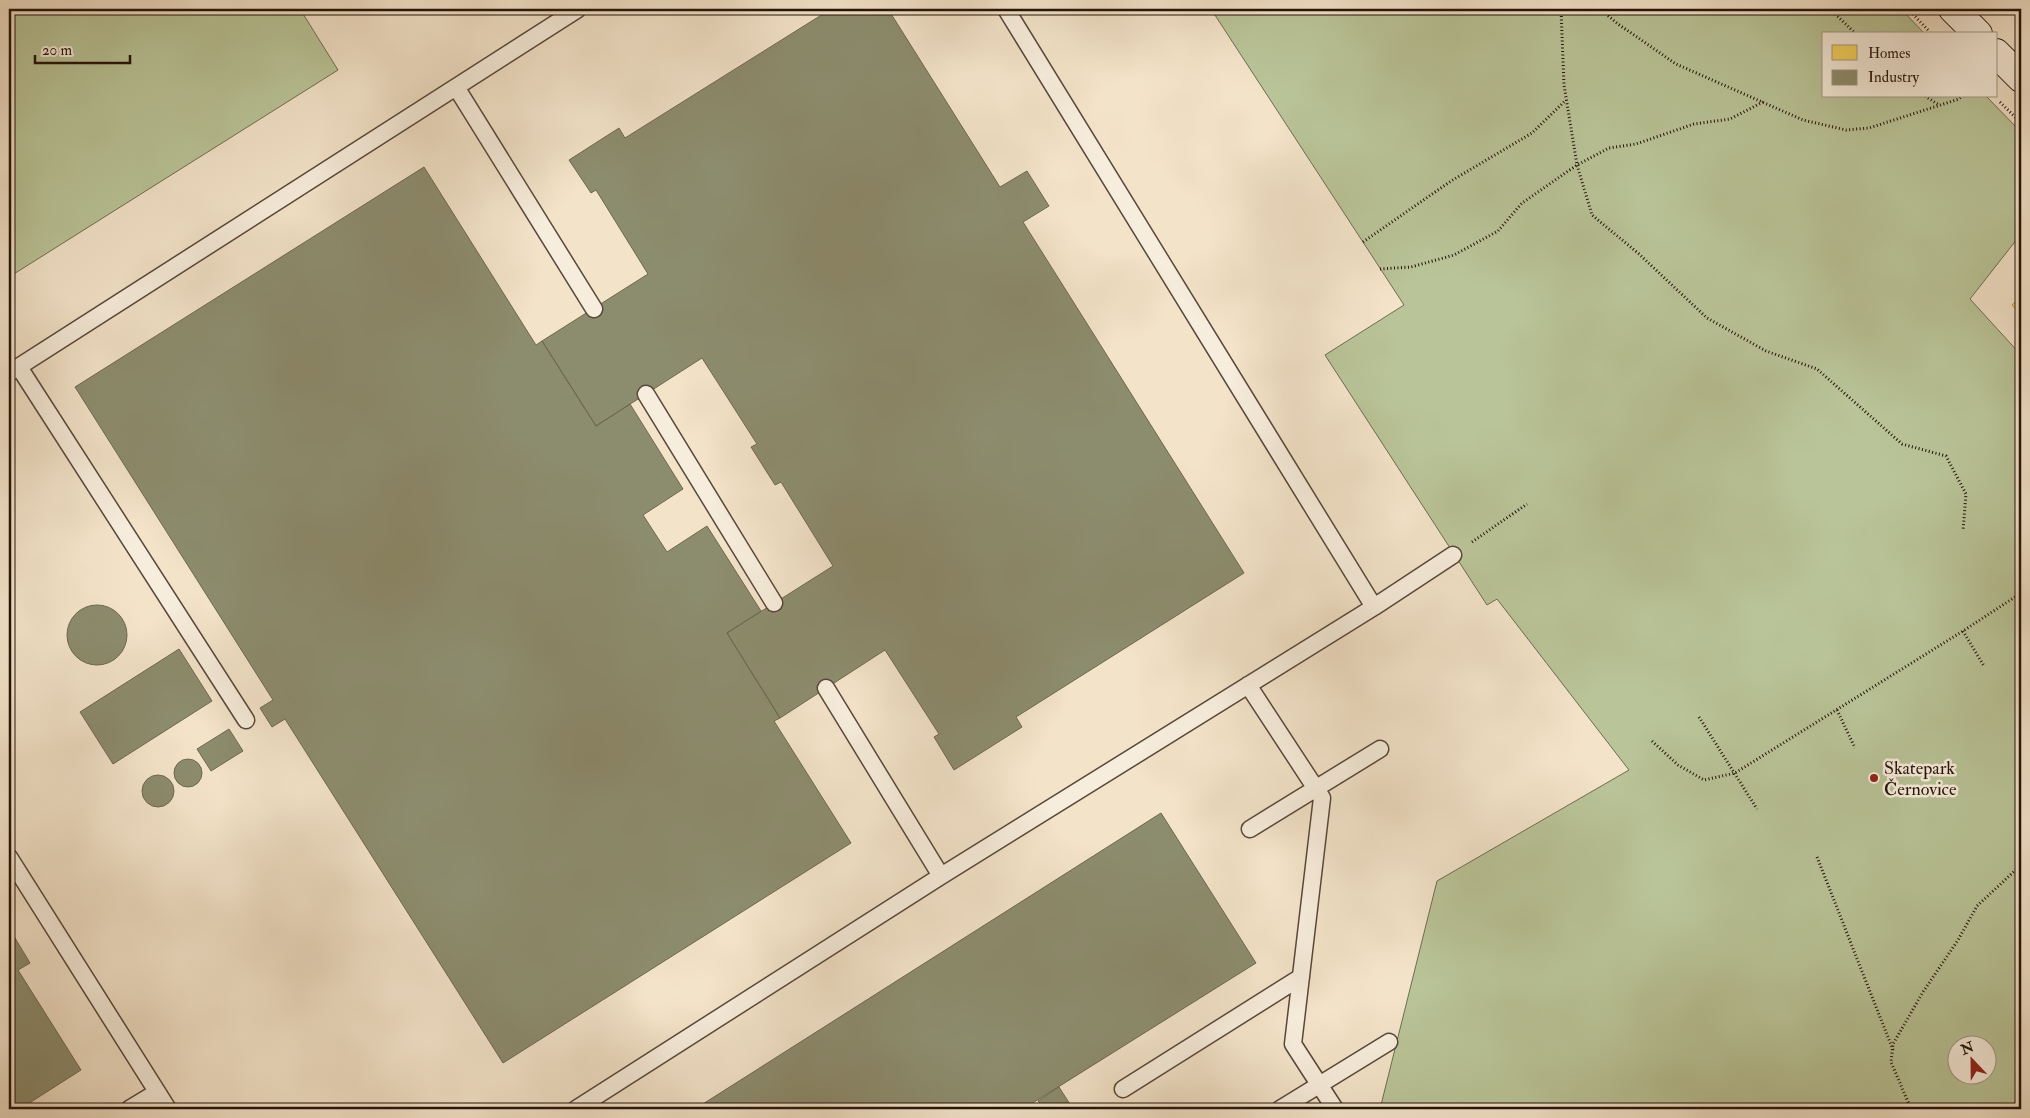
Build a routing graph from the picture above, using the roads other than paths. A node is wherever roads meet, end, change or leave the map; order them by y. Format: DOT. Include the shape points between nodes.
graph roads {
  1 [pos="578,9"];
  2 [pos="1006,9"];
  3 [pos="1953,9"];
  4 [pos="1976,32"];
  5 [pos="1998,55"];
  6 [pos="2021,78"];
  7 [pos="456,87"];
  8 [pos="594,309"];
  9 [pos="14,370"];
  10 [pos="646,394"];
  11 [pos="1453,555"];
  12 [pos="774,603"];
  13 [pos="1374,607"];
  14 [pos="1248,685"];
  15 [pos="826,688"];
  16 [pos="246,720"];
  17 [pos="1380,749"];
  18 [pos="1315,789"];
  19 [pos="1250,829"];
  20 [pos="9,857"];
  21 [pos="941,876"];
  22 [pos="1301,978"];
  23 [pos="1389,1042"];
  24 [pos="1319,1085"];
  25 [pos="1123,1089"];
  26 [pos="157,1092"];
  27 [pos="129,1109"];
  28 [pos="168,1109"];
  29 [pos="576,1109"];
  30 [pos="1280,1109"];
  31 [pos="1335,1109"];
  1 -- 7 [label="lane"];
  2 -- 13 [label="lane"];
  3 -- 4 [label="street"];
  5 -- 6 [label="street"];
  7 -- 8 [label="lane"];
  7 -- 9 [label="lane"];
  9 -- 16 [label="lane"];
  10 -- 12 [label="lane"];
  11 -- 13 [label="lane"];
  13 -- 14 [label="lane"];
  14 -- 18 [label="lane"];
  14 -- 21 [label="lane"];
  15 -- 21 [label="lane"];
  17 -- 18 [label="lane"];
  18 -- 19 [label="lane"];
  18 -- 22 [label="lane" via="1322,798"];
  20 -- 26 [label="lane"];
  21 -- 29 [label="lane"];
  22 -- 24 [label="lane" via="1294,1044"];
  22 -- 25 [label="lane"];
  23 -- 24 [label="lane"];
  24 -- 30 [label="lane"];
  24 -- 31 [label="lane"];
  26 -- 27 [label="lane"];
  26 -- 28 [label="lane"];
}
